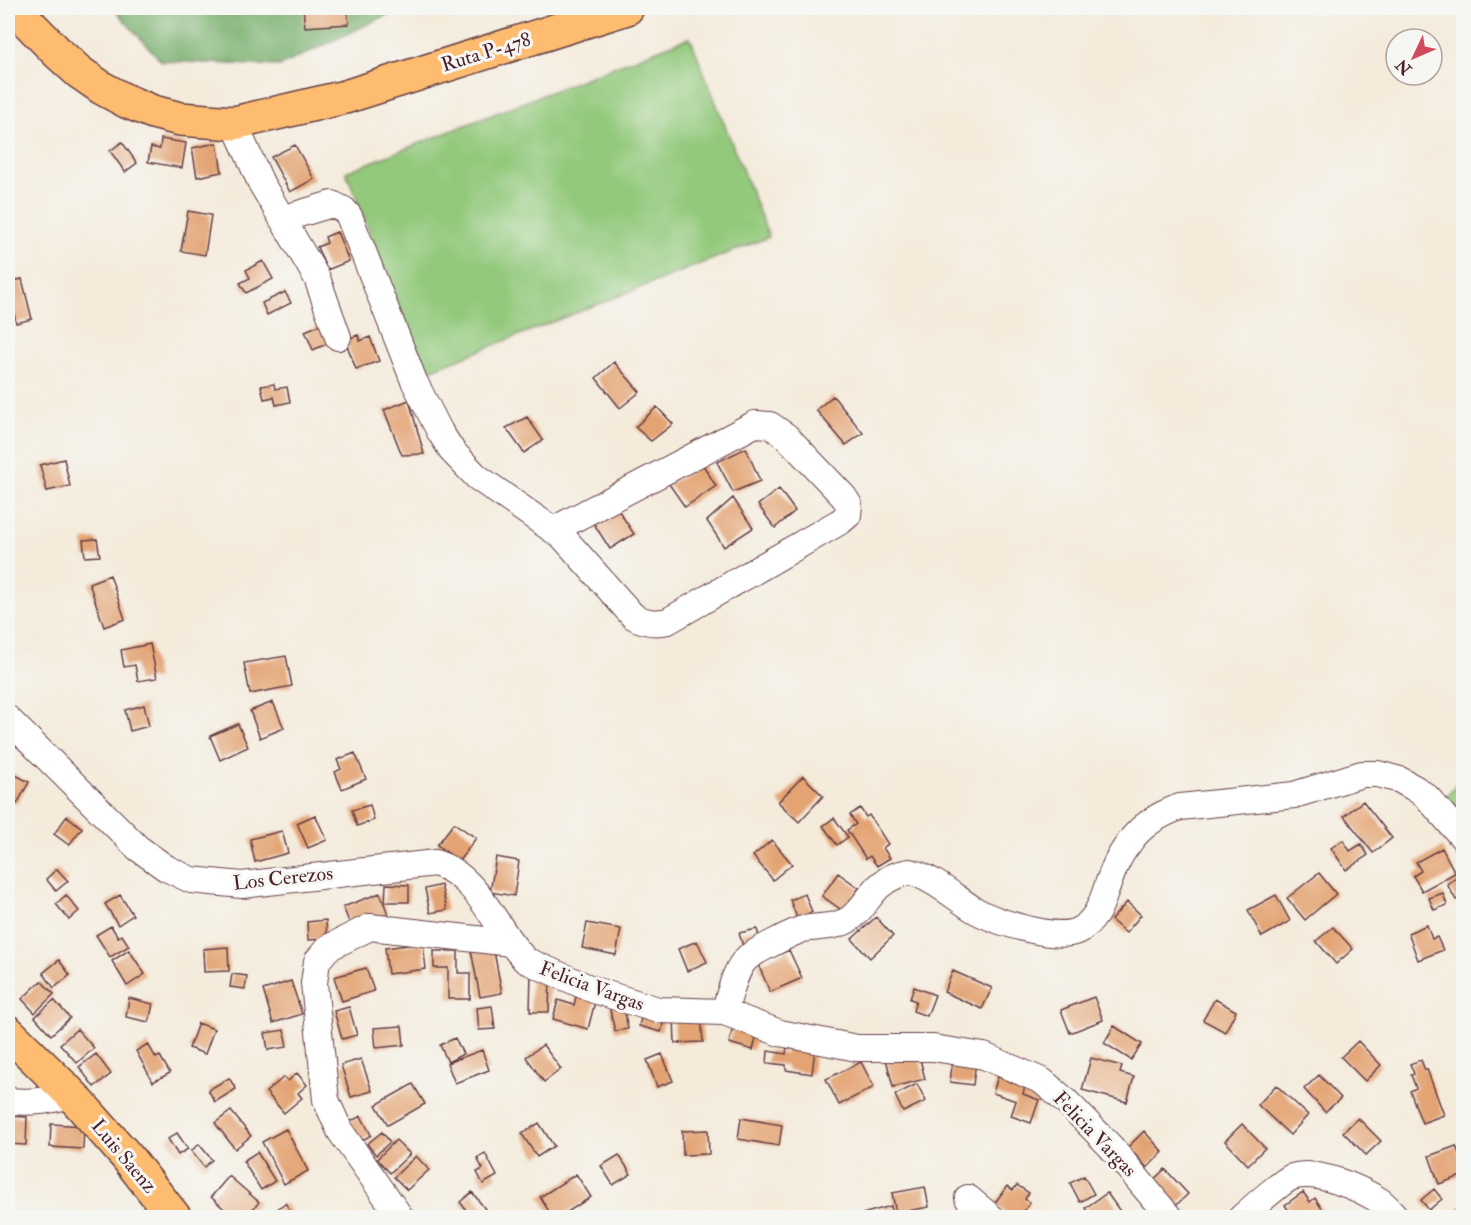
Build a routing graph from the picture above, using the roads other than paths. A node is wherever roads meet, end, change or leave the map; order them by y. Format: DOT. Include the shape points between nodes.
graph roads {
  1 [pos="14,8"];
  2 [pos="619,9"];
  3 [pos="234,123"];
  4 [pos="282,219"];
  5 [pos="338,337"];
  6 [pos="553,530"];
  7 [pos="8,719"];
  8 [pos="1463,838"];
  9 [pos="511,943"];
  10 [pos="724,1012"];
  11 [pos="8,1032"];
  12 [pos="72,1095"];
  13 [pos="8,1101"];
  14 [pos="968,1198"];
  15 [pos="175,1218"];
  16 [pos="401,1218"];
  17 [pos="992,1218"];
  18 [pos="1170,1218"];
  19 [pos="1241,1218"];
  20 [pos="1396,1218"];
  1 -- 3 [label="main road, Ruta P-478" via="79,72 126,101 180,119"];
  2 -- 3 [label="main road, Ruta P-478" via="345,96"];
  3 -- 4 [label="street"];
  4 -- 5 [label="street" via="317,278"];
  4 -- 6 [label="street" via="332,204 345,210 397,341 440,432 477,477"];
  6 -- 6 [label="street" via="572,546 633,616 659,623 841,521 848,514 849,505 786,436 770,425 755,424"];
  7 -- 9 [label="street, Los Cerezos" via="138,848 191,880 242,885 435,863 451,868 469,884"];
  8 -- 10 [label="street" via="1416,789 1378,774 1362,774 1294,795 1180,807 1139,830 1110,879 1102,904 1078,931 1048,933 989,918 932,882 910,872 901,874 876,887 849,919 802,929 750,956 741,965"];
  9 -- 10 [label="street, Felicia Vargas" via="525,960 594,990 658,1010"];
  9 -- 16 [label="street" via="370,927 328,948 316,961 314,983 326,1100 340,1131"];
  10 -- 18 [label="street, Felicia Vargas" via="780,1033 857,1048 933,1048 984,1056 1042,1081 1111,1147"];
  11 -- 12 [label="main road, Luis Saenz"];
  12 -- 13 [label="street" via="32,1103"];
  12 -- 15 [label="main road, Luis Saenz"];
  14 -- 17 [label="street"];
  19 -- 20 [label="street" via="1291,1178 1303,1176 1348,1185 1381,1202"];
}
